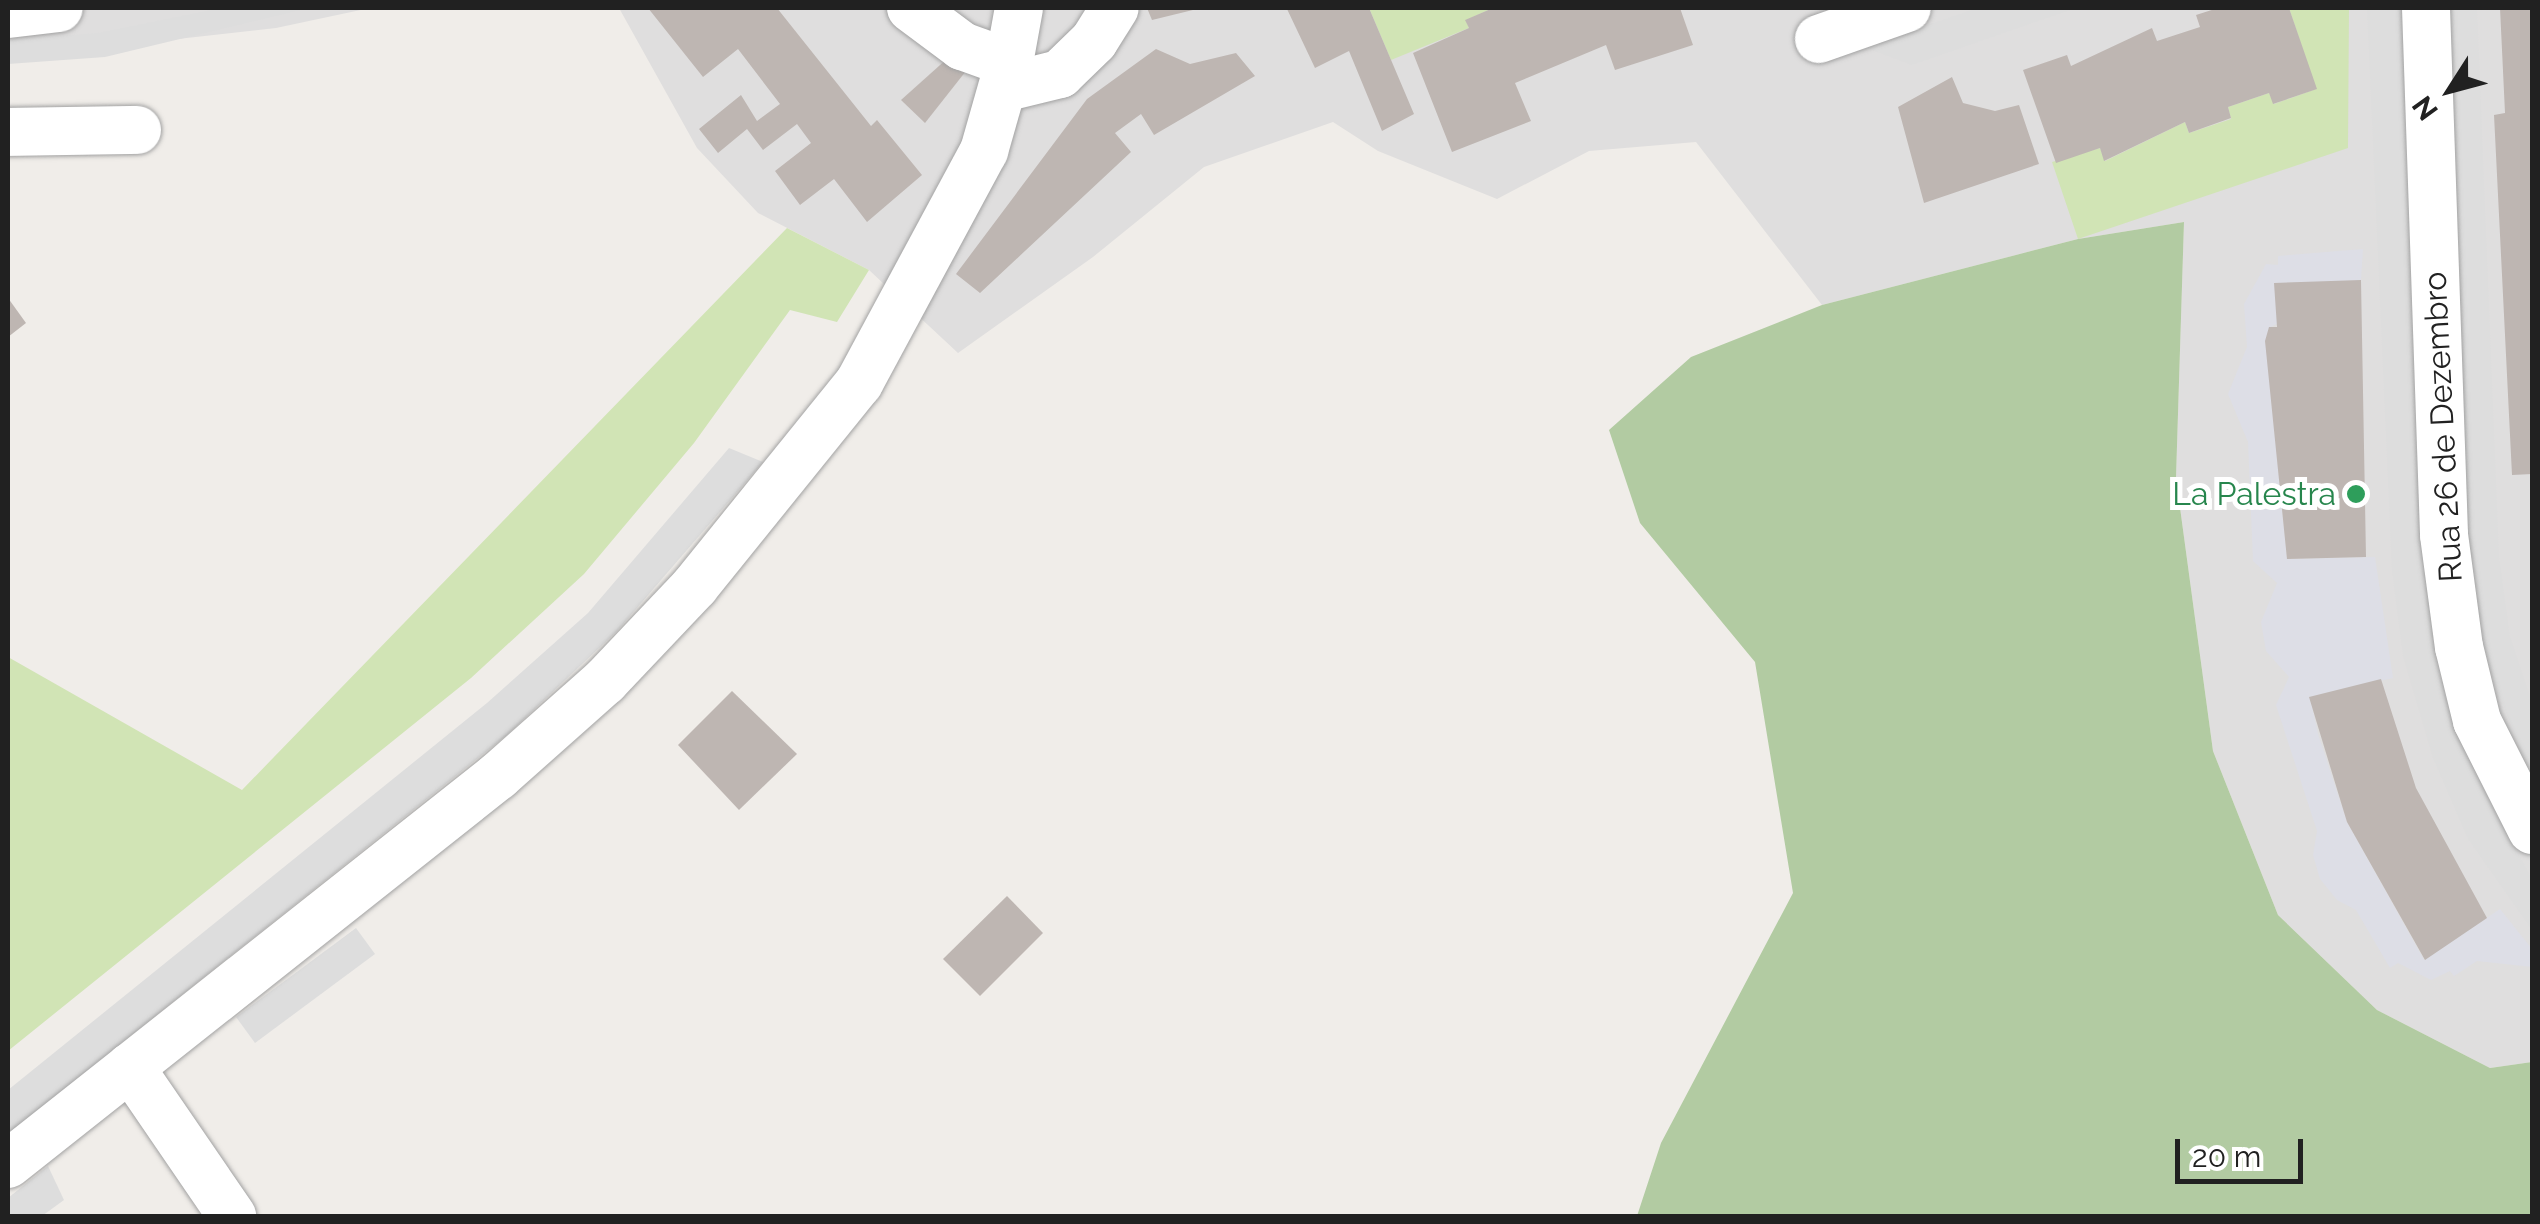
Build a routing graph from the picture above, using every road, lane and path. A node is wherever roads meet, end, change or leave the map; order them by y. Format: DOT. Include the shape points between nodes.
graph roads {
  1 [pos="59,8"];
  2 [pos="911,8"];
  3 [pos="1020,8"];
  4 [pos="1114,8"];
  5 [pos="1907,8"];
  6 [pos="2426,8"];
  7 [pos="8,14"];
  8 [pos="1819,39"];
  9 [pos="1006,75"];
  10 [pos="137,130"];
  11 [pos="8,132"];
  12 [pos="2532,830"];
  13 [pos="130,1067"];
  14 [pos="8,1164"];
  15 [pos="232,1216"];
  1 -- 7 [label="street"];
  2 -- 9 [label="street"];
  3 -- 9 [label="street"];
  4 -- 9 [label="street" via="1101,32 1060,74"];
  5 -- 8 [label="street"];
  6 -- 12 [label="street, Rua 26 de Dezembro" via="2444,535 2459,647 2478,721"];
  9 -- 13 [label="street" via="984,151 859,383 696,586 605,682 498,776"];
  10 -- 11 [label="street"];
  13 -- 14 [label="street"];
  13 -- 15 [label="street"];
}
